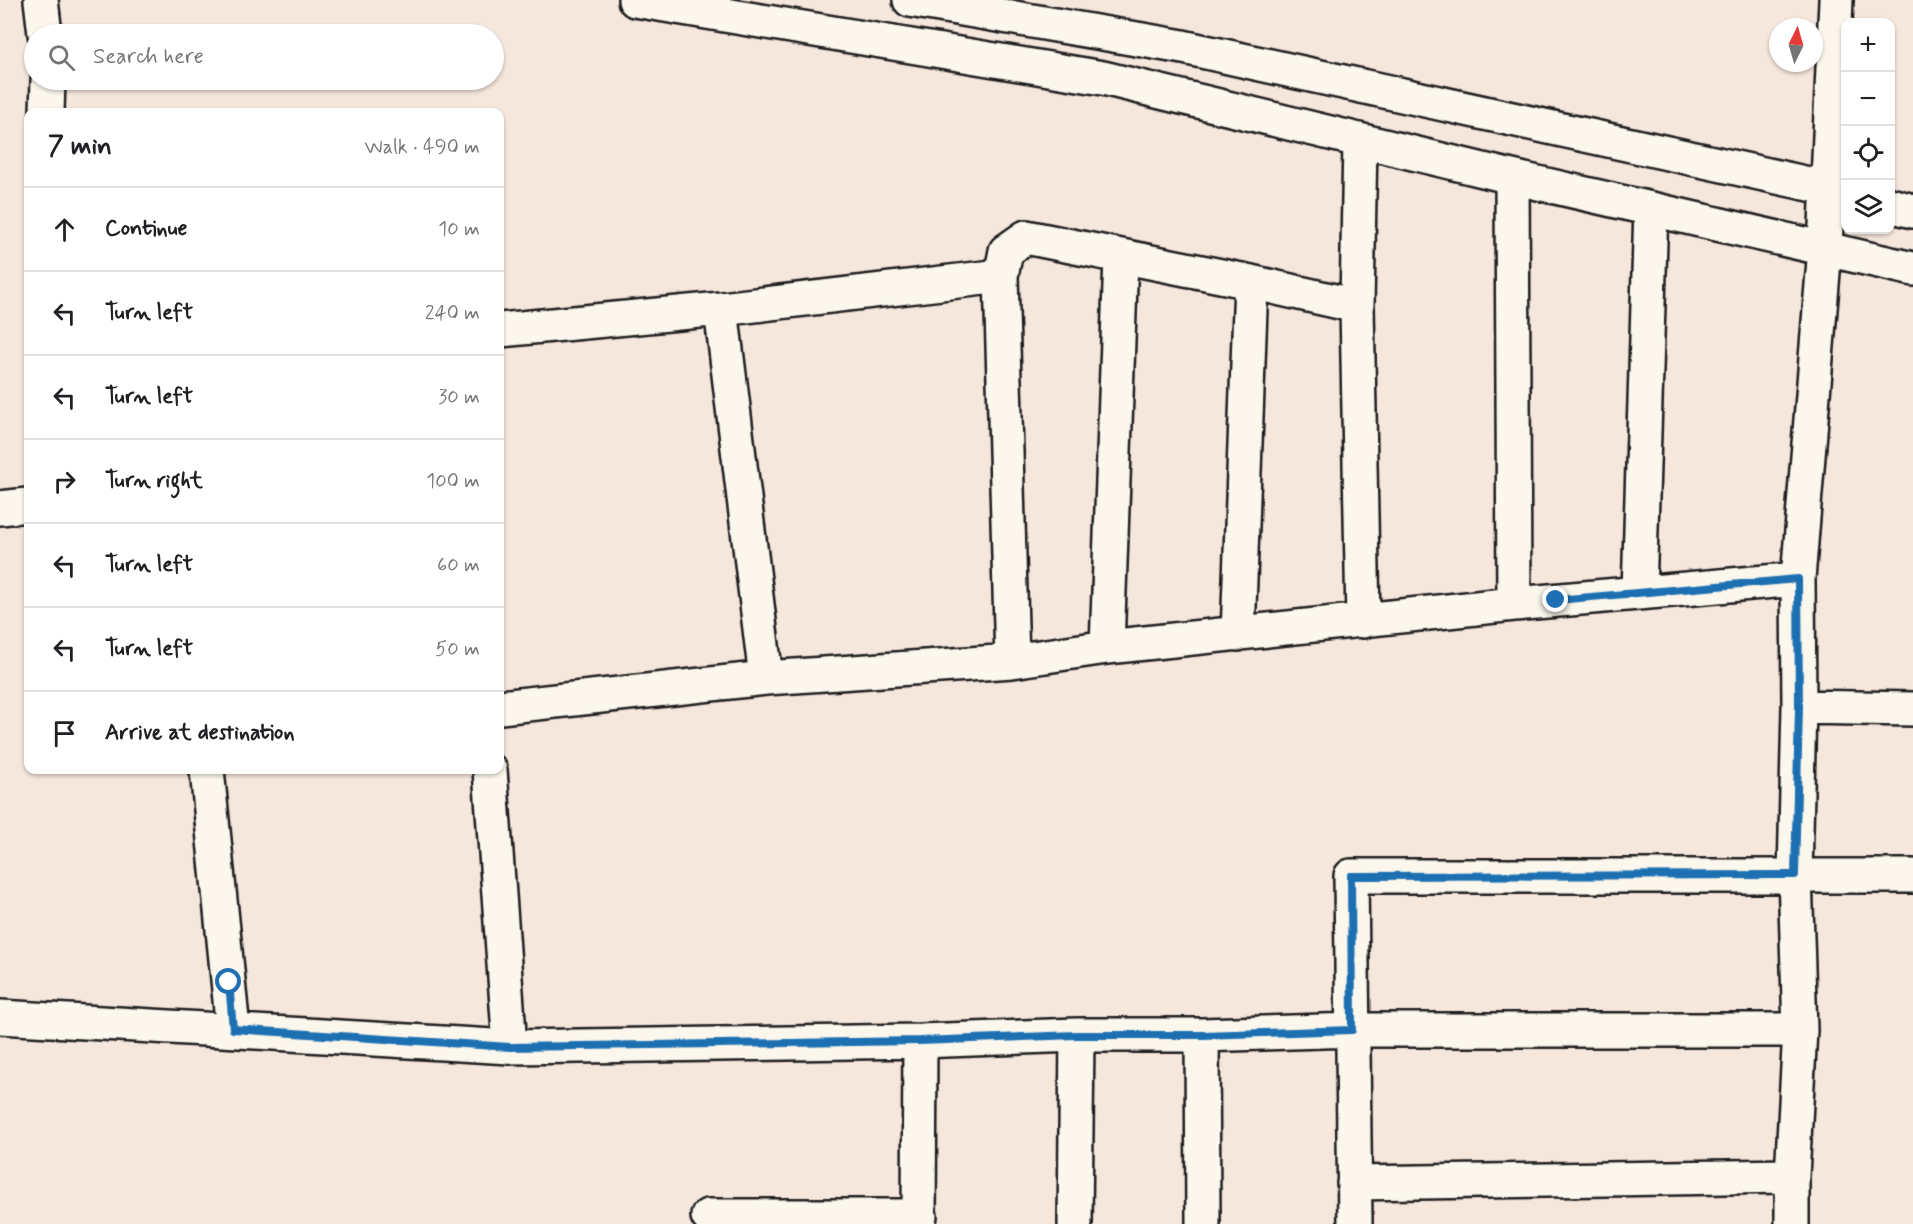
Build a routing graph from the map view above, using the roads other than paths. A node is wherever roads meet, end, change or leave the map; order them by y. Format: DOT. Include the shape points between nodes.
graph roads {
  1 [pos="41,0"];
  2 [pos="635,0"];
  3 [pos="910,0"];
  4 [pos="1836,0"];
  5 [pos="44,24"];
  6 [pos="48,90"];
  7 [pos="47,108"];
  8 [pos="1360,141"];
  9 [pos="1512,177"];
  10 [pos="1836,190"];
  11 [pos="1895,206"];
  12 [pos="1651,209"];
  13 [pos="1913,211"];
  14 [pos="1825,248"];
  15 [pos="1121,257"];
  16 [pos="1913,269"];
  17 [pos="1001,276"];
  18 [pos="1251,282"];
  19 [pos="1357,306"];
  20 [pos="721,309"];
  21 [pos="504,330"];
  22 [pos="24,505"];
  23 [pos="0,508"];
  24 [pos="1798,579"];
  25 [pos="1639,592"];
  26 [pos="1514,604"];
  27 [pos="1363,621"];
  28 [pos="1238,634"];
  29 [pos="1107,647"];
  30 [pos="1012,661"];
  31 [pos="766,678"];
  32 [pos="504,707"];
  33 [pos="1799,707"];
  34 [pos="1913,709"];
  35 [pos="207,774"];
  36 [pos="490,774"];
  37 [pos="1795,875"];
  38 [pos="1913,876"];
  39 [pos="0,1017"];
  40 [pos="233,1029"];
  41 [pos="1352,1030"];
  42 [pos="1800,1030"];
  43 [pos="1077,1035"];
  44 [pos="1202,1035"];
  45 [pos="920,1041"];
  46 [pos="510,1047"];
  47 [pos="1792,1176"];
  48 [pos="1354,1183"];
  49 [pos="708,1216"];
  50 [pos="920,1220"];
  51 [pos="1075,1224"];
  52 [pos="1203,1224"];
  53 [pos="1355,1224"];
  54 [pos="1792,1224"];
  1 -- 5 [label="street"];
  2 -- 8 [label="street" via="1103,78"];
  3 -- 10 [label="street" via="1183,47"];
  4 -- 10 [label="street"];
  6 -- 7 [label="street"];
  8 -- 9 [label="street"];
  8 -- 19 [label="street"];
  9 -- 12 [label="street"];
  9 -- 26 [label="street"];
  10 -- 14 [label="street"];
  11 -- 13 [label="street"];
  12 -- 14 [label="street"];
  12 -- 25 [label="street"];
  14 -- 16 [label="street"];
  14 -- 24 [label="street"];
  15 -- 17 [label="street" via="1026,237 1005,251"];
  15 -- 18 [label="street"];
  15 -- 29 [label="street"];
  17 -- 20 [label="street"];
  17 -- 30 [label="street"];
  18 -- 19 [label="street"];
  18 -- 28 [label="street"];
  19 -- 27 [label="street"];
  20 -- 21 [label="street"];
  20 -- 31 [label="street"];
  22 -- 23 [label="street"];
  24 -- 25 [label="street"];
  24 -- 33 [label="street"];
  25 -- 26 [label="street"];
  26 -- 27 [label="street"];
  27 -- 28 [label="street"];
  28 -- 29 [label="street"];
  29 -- 30 [label="street"];
  30 -- 31 [label="street"];
  31 -- 32 [label="street"];
  33 -- 34 [label="street"];
  33 -- 37 [label="street"];
  35 -- 40 [label="street"];
  36 -- 46 [label="street"];
  37 -- 38 [label="street"];
  37 -- 41 [label="street" via="1351,876"];
  37 -- 42 [label="street"];
  39 -- 40 [label="street"];
  40 -- 46 [label="street"];
  41 -- 42 [label="street"];
  41 -- 44 [label="street"];
  41 -- 48 [label="street"];
  42 -- 47 [label="street"];
  43 -- 44 [label="street"];
  43 -- 45 [label="street"];
  43 -- 51 [label="street"];
  44 -- 52 [label="street"];
  45 -- 46 [label="street"];
  45 -- 50 [label="street"];
  47 -- 48 [label="street"];
  47 -- 54 [label="street"];
  48 -- 53 [label="street"];
  49 -- 50 [label="street"];
}
